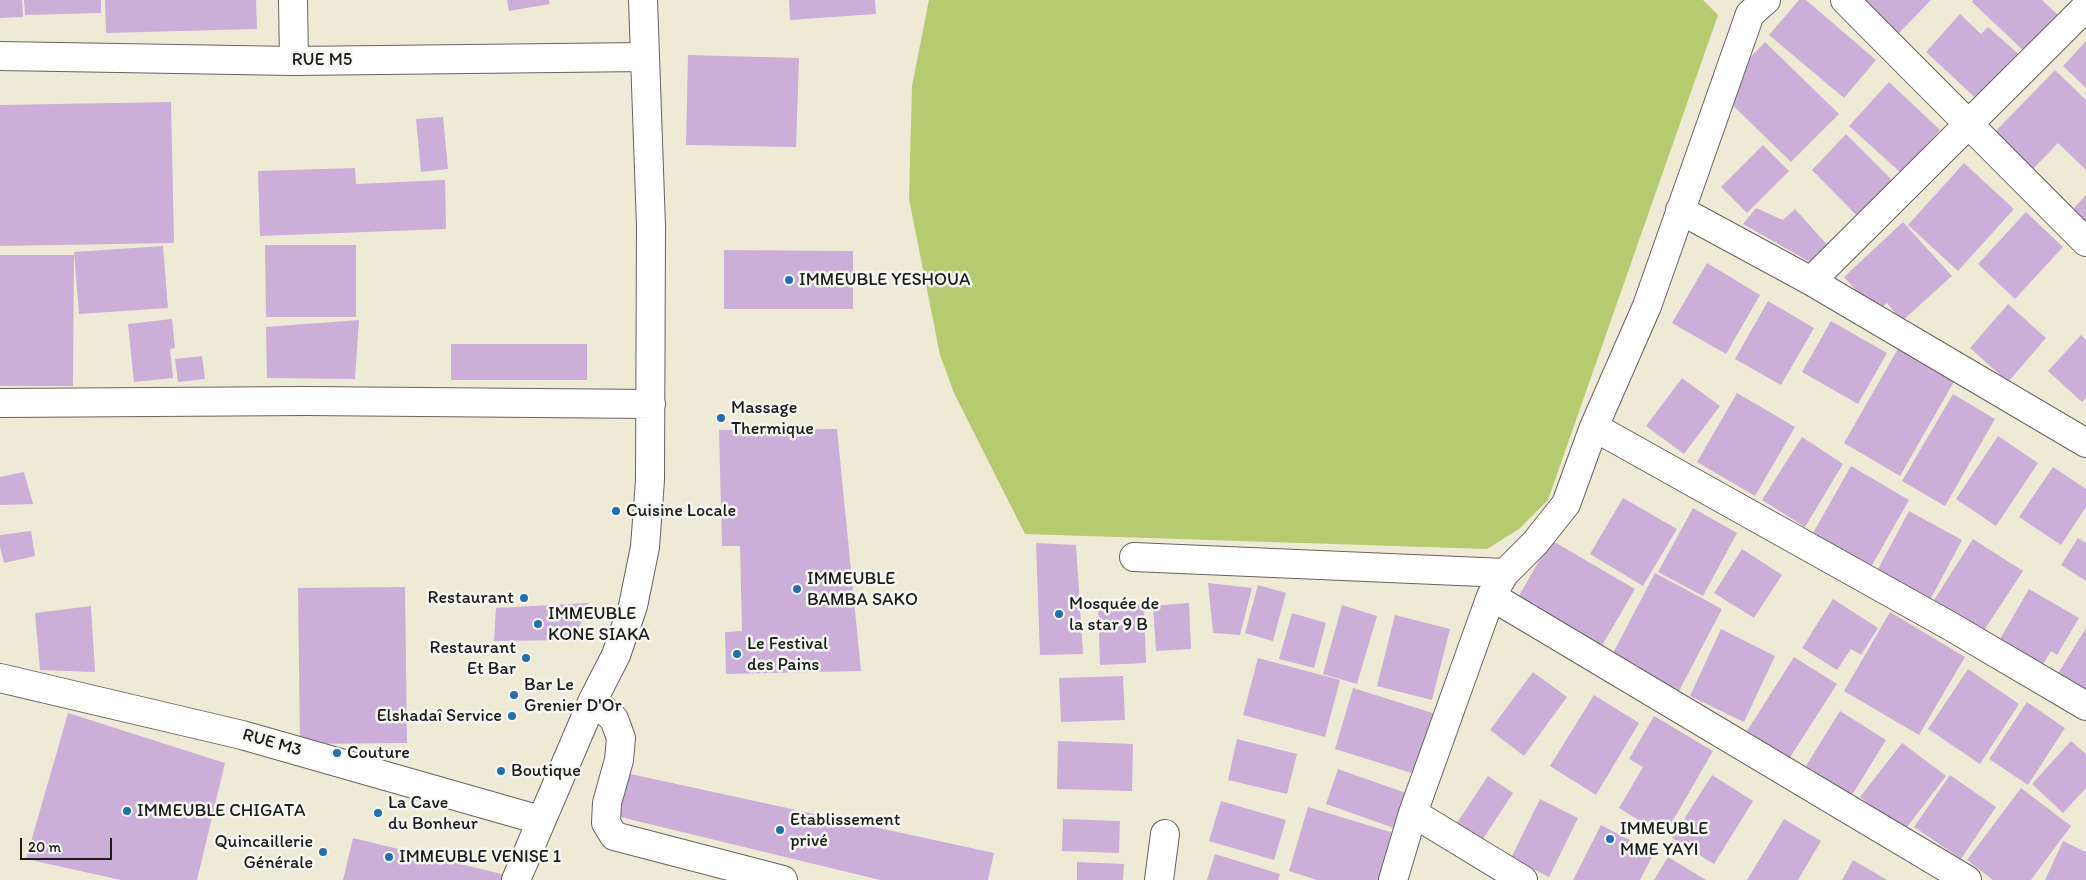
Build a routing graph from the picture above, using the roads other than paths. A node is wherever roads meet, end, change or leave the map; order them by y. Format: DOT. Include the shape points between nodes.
graph roads {
  1 [pos="293,0"];
  2 [pos="643,0"];
  3 [pos="1845,0"];
  4 [pos="1750,5"];
  5 [pos="2086,8"];
  6 [pos="0,56"];
  7 [pos="644,57"];
  8 [pos="294,61"];
  9 [pos="1970,125"];
  10 [pos="1680,210"];
  11 [pos="2086,242"];
  12 [pos="1811,281"];
  13 [pos="0,403"];
  14 [pos="651,404"];
  15 [pos="1594,427"];
  16 [pos="2086,443"];
  17 [pos="1134,557"];
  18 [pos="1505,573"];
  19 [pos="1491,596"];
  20 [pos="0,678"];
  21 [pos="593,700"];
  22 [pos="2086,706"];
  23 [pos="1413,813"];
  24 [pos="540,820"];
  25 [pos="1165,834"];
  26 [pos="516,880"];
  27 [pos="784,880"];
  28 [pos="1159,880"];
  29 [pos="1394,880"];
  30 [pos="1522,880"];
  31 [pos="1967,880"];
  1 -- 8 [label="street"];
  2 -- 7 [label="street"];
  3 -- 9 [label="street"];
  4 -- 10 [label="street"];
  5 -- 9 [label="street"];
  6 -- 8 [label="street, RUE M5"];
  7 -- 8 [label="street, RUE M5"];
  7 -- 14 [label="street" via="651,226"];
  9 -- 11 [label="street"];
  9 -- 12 [label="street"];
  10 -- 12 [label="street"];
  10 -- 15 [label="street" via="1647,306"];
  12 -- 16 [label="street"];
  13 -- 14 [label="street"];
  14 -- 21 [label="street" via="650,480 643,557 633,606 616,655"];
  15 -- 18 [label="street" via="1566,504 1535,543"];
  15 -- 22 [label="street" via="1950,626"];
  17 -- 18 [label="street"];
  18 -- 19 [label="street"];
  19 -- 23 [label="street"];
  19 -- 31 [label="street"];
  20 -- 24 [label="street, RUE M3" via="242,735"];
  21 -- 24 [label="street"];
  21 -- 27 [label="street" via="614,719 621,738 619,760 607,803 606,823 614,836"];
  23 -- 29 [label="street"];
  23 -- 30 [label="street"];
  24 -- 26 [label="street"];
  25 -- 28 [label="street"];
}
